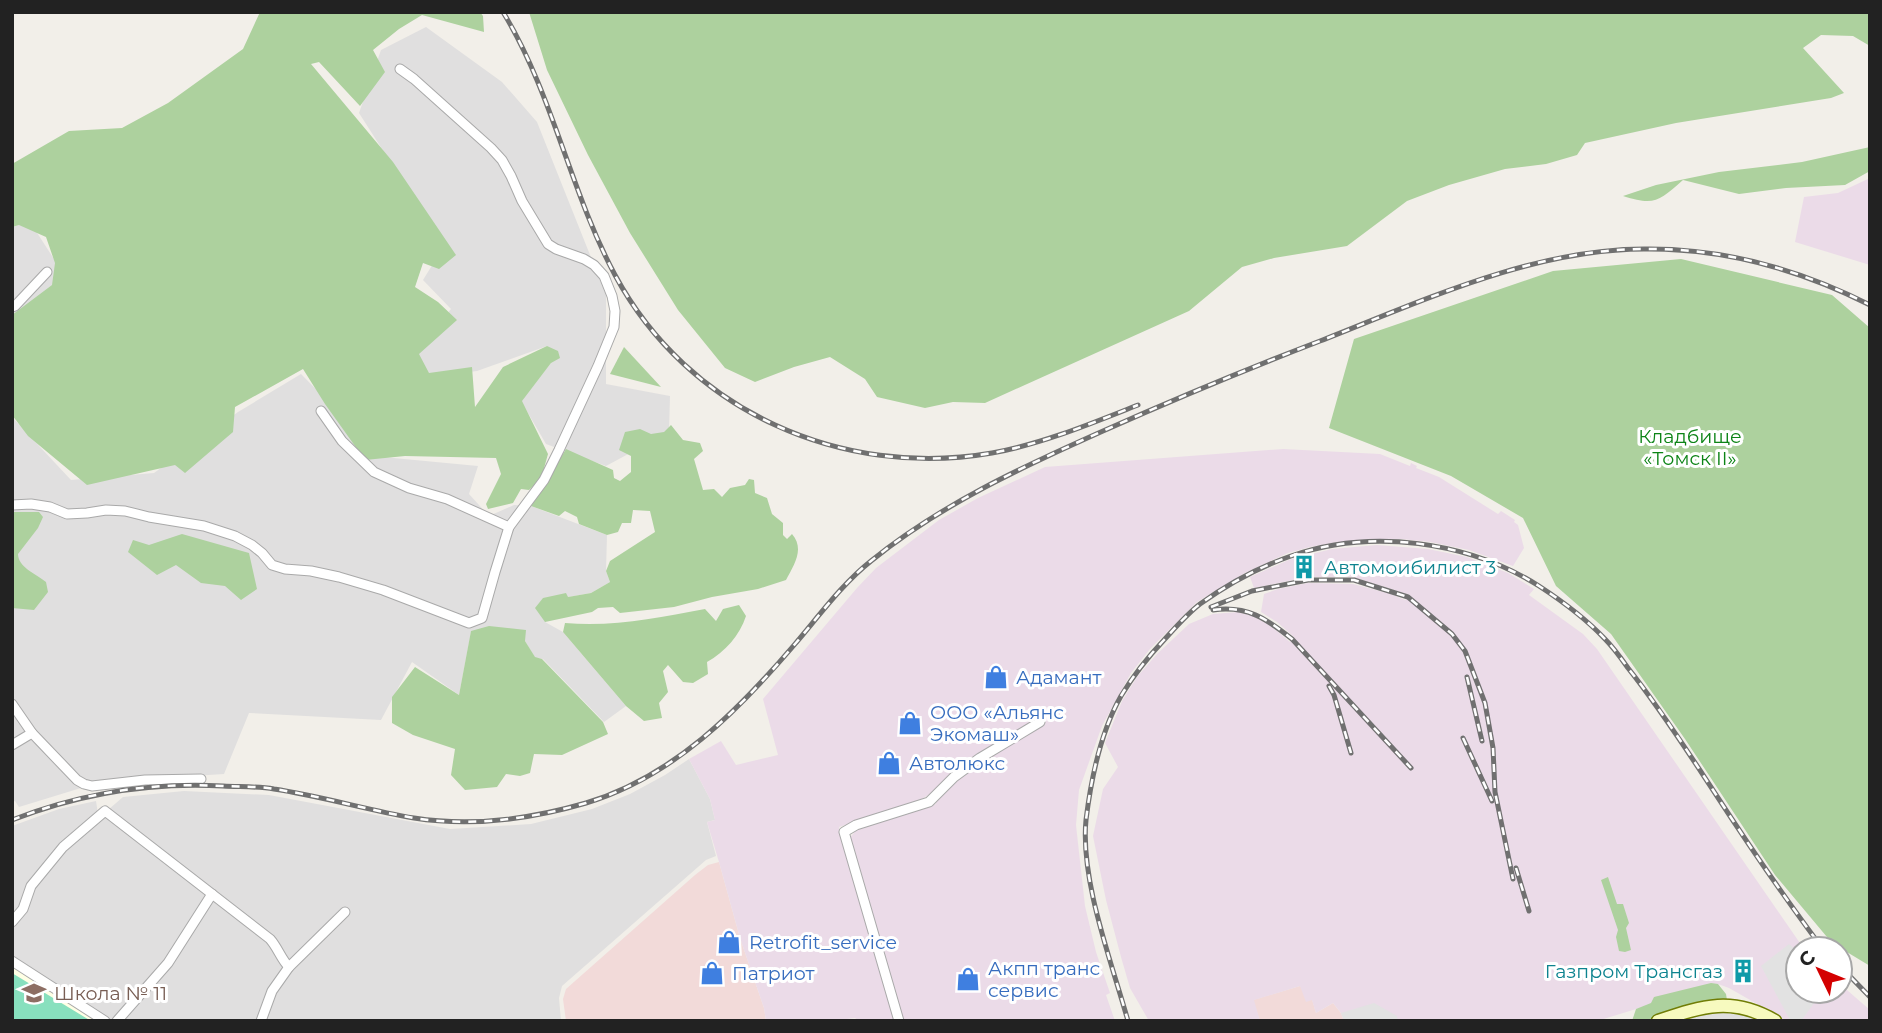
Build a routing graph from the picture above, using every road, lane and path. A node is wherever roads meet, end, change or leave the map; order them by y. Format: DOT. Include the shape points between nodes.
graph roads {
  1 [pos="400,69"];
  2 [pos="47,272"];
  3 [pos="12,307"];
  4 [pos="321,411"];
  5 [pos="13,505"];
  6 [pos="509,527"];
  7 [pos="12,704"];
  8 [pos="1040,722"];
  9 [pos="32,733"];
  10 [pos="12,745"];
  11 [pos="201,779"];
  12 [pos="212,894"];
  13 [pos="345,912"];
  14 [pos="12,922"];
  15 [pos="12,961"];
  16 [pos="289,967"];
  17 [pos="104,1021"];
  18 [pos="117,1021"];
  19 [pos="261,1021"];
  20 [pos="899,1021"];
  21 [pos="1658,1021"];
  22 [pos="1776,1021"];
  1 -- 6 [label="street" via="491,148 548,244 594,265 612,296 614,327 598,366 544,480"];
  2 -- 3 [label="street"];
  4 -- 6 [label="street" via="342,441 374,472"];
  5 -- 6 [label="street" via="50,507 67,514 125,511 204,526 253,545 272,565 340,577 470,623 482,618"];
  7 -- 9 [label="street"];
  8 -- 20 [label="street" via="980,758 929,802 844,832"];
  9 -- 10 [label="street"];
  9 -- 11 [label="street" via="84,784"];
  12 -- 14 [label="street" via="105,811 63,847 32,886"];
  12 -- 16 [label="street" via="270,939"];
  12 -- 18 [label="street" via="168,963"];
  13 -- 16 [label="street"];
  15 -- 17 [label="street"];
  16 -- 19 [label="street" via="272,991"];
  21 -- 22 [label="main road" via="1694,1009 1735,1006"];
}
